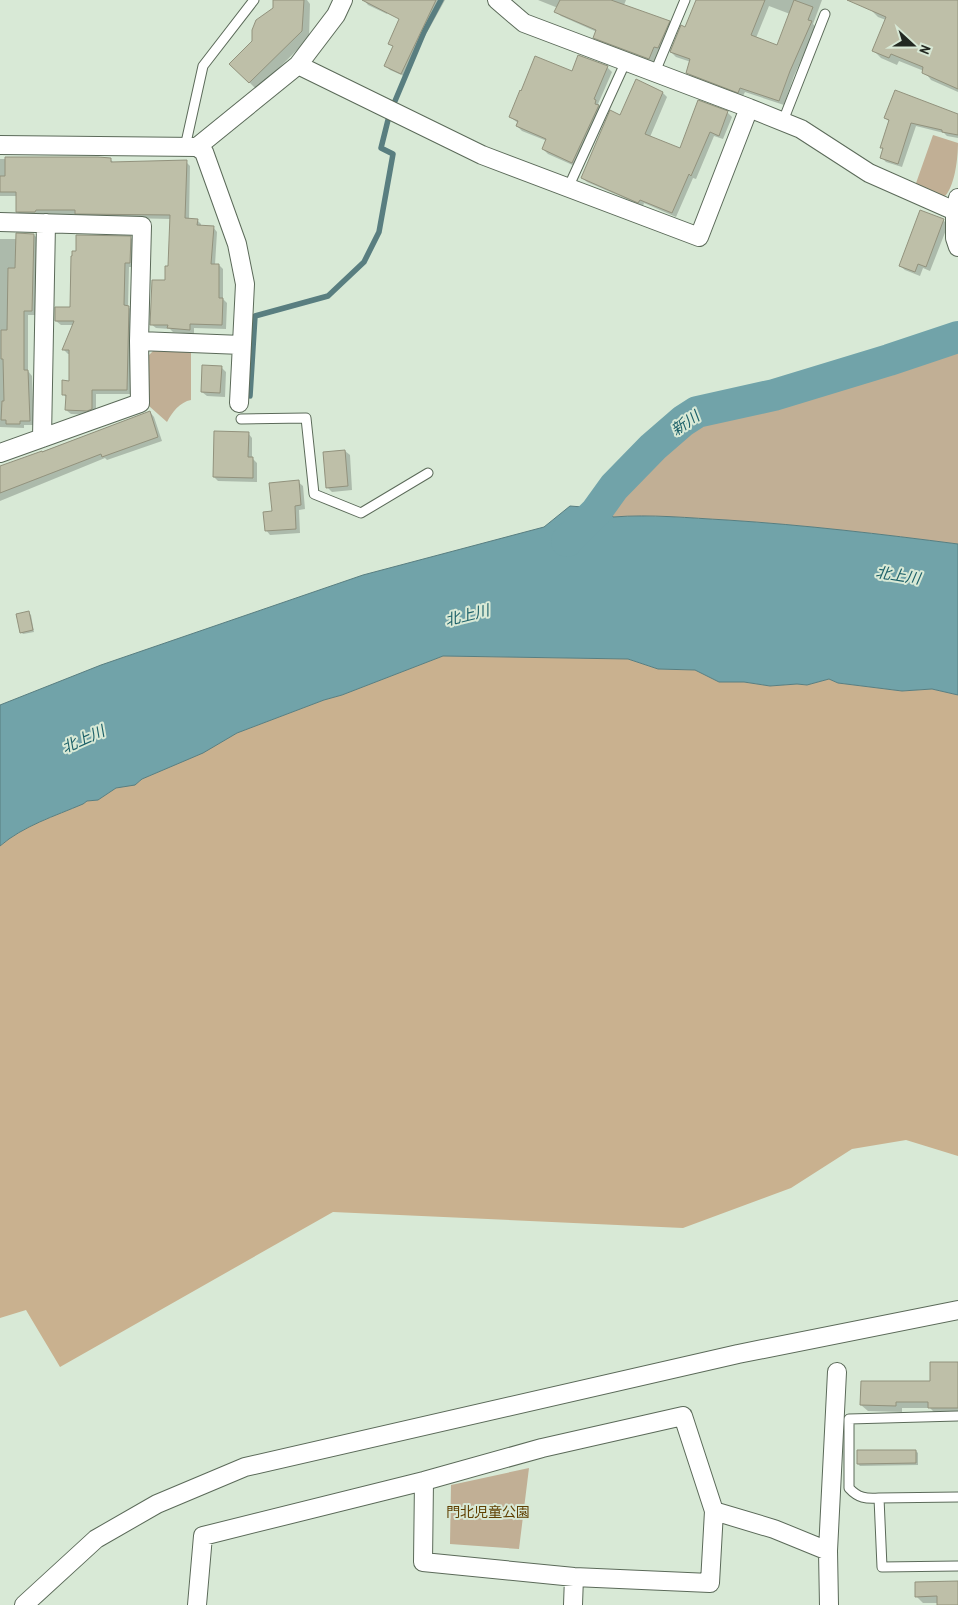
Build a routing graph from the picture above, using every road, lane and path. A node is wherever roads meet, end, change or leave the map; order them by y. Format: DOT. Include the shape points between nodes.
graph roads {
  1 [pos="254,0"];
  2 [pos="343,0"];
  3 [pos="497,0"];
  4 [pos="685,0"];
  5 [pos="825,14"];
  6 [pos="626,61"];
  7 [pos="298,65"];
  8 [pos="656,72"];
  9 [pos="750,108"];
  10 [pos="783,121"];
  11 [pos="0,144"];
  12 [pos="191,147"];
  13 [pos="568,188"];
  14 [pos="956,204"];
  15 [pos="0,222"];
  16 [pos="46,223"];
  17 [pos="958,247"];
  18 [pos="139,341"];
  19 [pos="242,345"];
  20 [pos="240,411"];
  21 [pos="42,438"];
  22 [pos="0,453"];
  23 [pos="428,473"];
  24 [pos="958,1310"];
  25 [pos="837,1372"];
  26 [pos="958,1416"];
  27 [pos="424,1481"];
  28 [pos="958,1497"];
  29 [pos="879,1498"];
  30 [pos="714,1511"];
  31 [pos="828,1551"];
  32 [pos="958,1566"];
  33 [pos="574,1577"];
  34 [pos="24,1605"];
  35 [pos="197,1605"];
  36 [pos="573,1605"];
  37 [pos="829,1605"];
  1 -- 12 [label="lane" via="203,66"];
  2 -- 7 [label="street" via="336,15"];
  3 -- 6 [label="street" via="524,23"];
  4 -- 8 [label="lane"];
  5 -- 10 [label="lane"];
  6 -- 8 [label="street"];
  6 -- 13 [label="lane"];
  7 -- 12 [label="street"];
  7 -- 13 [label="street" via="482,155"];
  8 -- 9 [label="street"];
  9 -- 10 [label="street"];
  9 -- 13 [label="street" via="698,237"];
  10 -- 14 [label="street" via="869,173"];
  11 -- 12 [label="street"];
  12 -- 19 [label="street" via="204,152 237,244 245,284"];
  14 -- 17 [label="street" via="955,238"];
  15 -- 16 [label="street"];
  16 -- 18 [label="street" via="142,226"];
  16 -- 21 [label="street"];
  18 -- 19 [label="street"];
  18 -- 21 [label="street" via="140,403"];
  19 -- 20 [label="street"];
  20 -- 23 [label="lane" via="306,418 314,494 361,513"];
  21 -- 22 [label="street"];
  24 -- 34 [label="street" via="738,1354 245,1467 157,1504 96,1539"];
  25 -- 31 [label="street"];
  26 -- 29 [label="lane" via="849,1419 849,1488 864,1499"];
  27 -- 30 [label="street" via="542,1448 683,1416"];
  27 -- 33 [label="street" via="423,1562"];
  27 -- 35 [label="street" via="203,1536"];
  28 -- 29 [label="lane"];
  29 -- 32 [label="lane" via="882,1567"];
  30 -- 31 [label="street" via="774,1529"];
  30 -- 33 [label="street" via="710,1583"];
  31 -- 37 [label="street"];
  33 -- 36 [label="street"];
}
